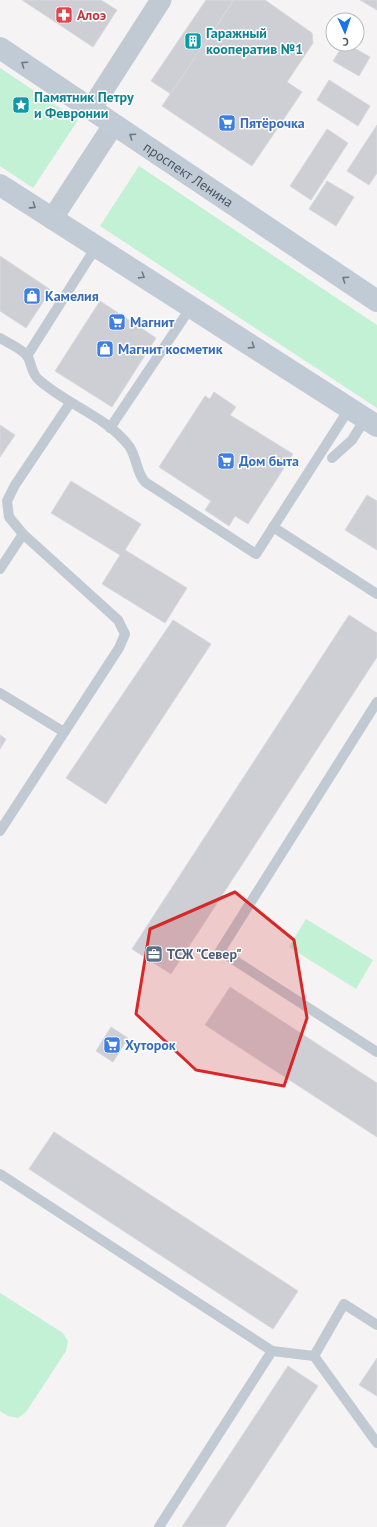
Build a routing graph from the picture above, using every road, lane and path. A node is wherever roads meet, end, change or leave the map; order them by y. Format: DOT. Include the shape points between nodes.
graph roads {
  1 [pos="161,0"];
  2 [pos="0,48"];
  3 [pos="91,109"];
  4 [pos="114,124"];
  5 [pos="0,185"];
  6 [pos="52,219"];
  7 [pos="96,247"];
  8 [pos="377,301"];
  9 [pos="191,307"];
  10 [pos="0,338"];
  11 [pos="27,356"];
  12 [pos="70,403"];
  13 [pos="364,418"];
  14 [pos="110,428"];
  15 [pos="332,458"];
  16 [pos="273,527"];
  17 [pos="23,534"];
  18 [pos="0,569"];
  19 [pos="377,594"];
  20 [pos="0,693"];
  21 [pos="377,702"];
  22 [pos="64,732"];
  23 [pos="0,831"];
  24 [pos="377,1052"];
  25 [pos="0,1174"];
  26 [pos="377,1325"];
  27 [pos="272,1351"];
  28 [pos="314,1356"];
  29 [pos="377,1443"];
  30 [pos="159,1527"];
  1 -- 3 [label="street"];
  3 -- 2 [label="street, проспект Ленина, one-way"];
  3 -- 4 [label="street, проспект Ленина"];
  4 -- 6 [label="street"];
  8 -- 4 [label="street, проспект Ленина, one-way"];
  5 -- 6 [label="street, one-way"];
  6 -- 7 [label="street"];
  7 -- 9 [label="street, one-way"];
  7 -- 11 [label="lane"];
  9 -- 13 [label="street, one-way"];
  9 -- 14 [label="lane"];
  10 -- 11 [label="lane"];
  11 -- 12 [label="lane" via="36,378"];
  12 -- 14 [label="lane"];
  12 -- 17 [label="lane" via="7,501 9,517"];
  13 -- 15 [label="lane" via="352,440"];
  13 -- 16 [label="lane"];
  14 -- 16 [label="lane" via="129,446 140,477 145,482 256,554"];
  16 -- 19 [label="lane"];
  17 -- 18 [label="lane"];
  17 -- 22 [label="lane" via="118,620 126,634"];
  20 -- 22 [label="lane"];
  21 -- 24 [label="lane" via="220,951"];
  22 -- 23 [label="lane"];
  25 -- 27 [label="lane"];
  26 -- 28 [label="lane" via="344,1304"];
  27 -- 28 [label="lane"];
  27 -- 30 [label="lane"];
  28 -- 29 [label="lane"];
}
